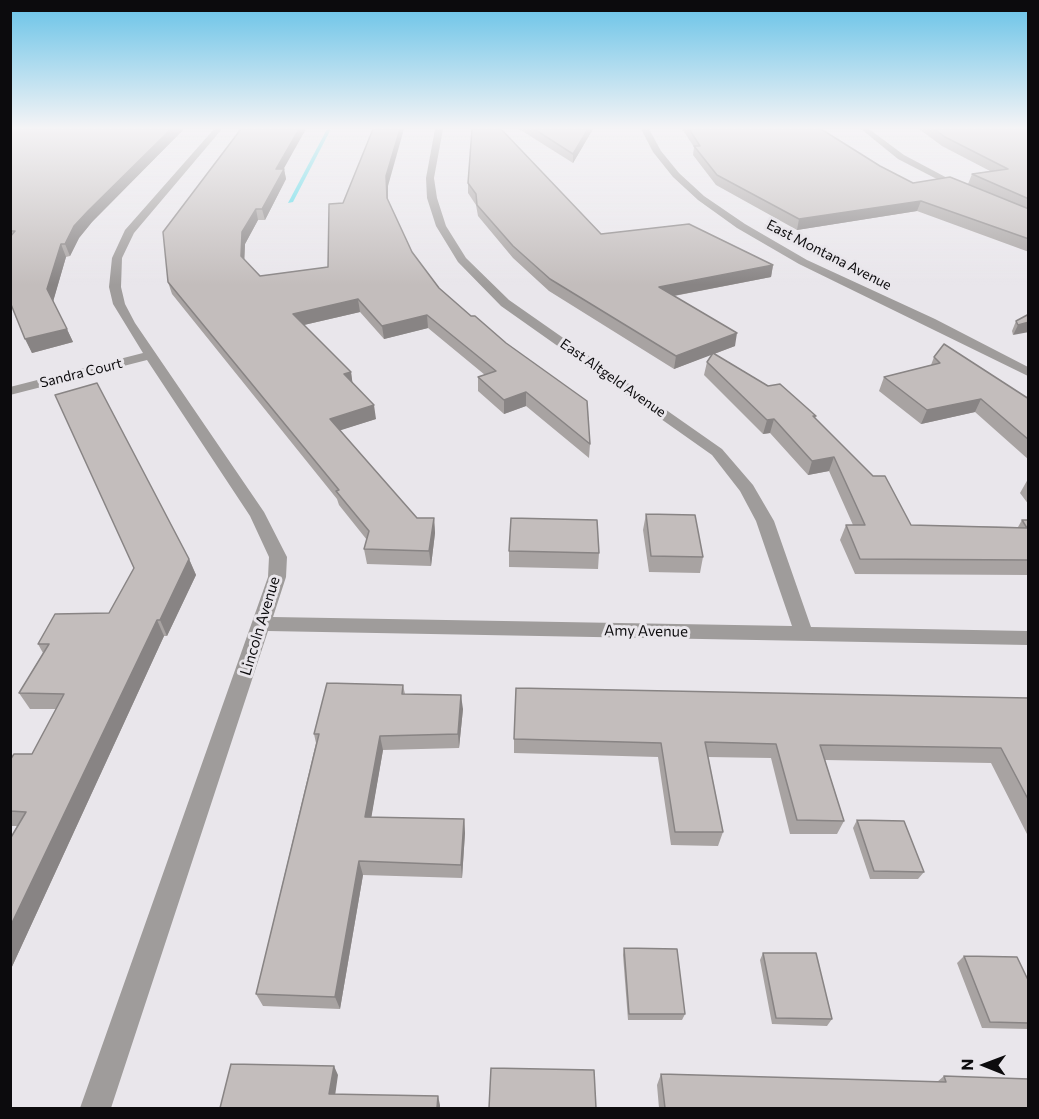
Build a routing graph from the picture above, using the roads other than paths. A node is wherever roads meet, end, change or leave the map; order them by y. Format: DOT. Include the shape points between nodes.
graph roads {
  1 [pos="172,181"];
  2 [pos="430,181"];
  3 [pos="683,181"];
  4 [pos="948,181"];
  5 [pos="974,194"];
  6 [pos="152,355"];
  7 [pos="1029,372"];
  8 [pos="10,391"];
  9 [pos="263,624"];
  10 [pos="804,634"];
  11 [pos="1029,638"];
  12 [pos="95,1108"];
  1 -- 6 [label="street, Lincoln Avenue" via="136,223 117,258 115,287 119,304"];
  2 -- 10 [label="street, East Altgeld Avenue" via="441,226 462,260 505,303 689,431 729,466 765,521"];
  3 -- 7 [label="street, East Montana Avenue" via="734,221 802,262"];
  4 -- 5 [label="street"];
  6 -- 8 [label="street, Sandra Court"];
  6 -- 9 [label="street, Lincoln Avenue" via="258,516 278,557 278,577"];
  9 -- 10 [label="street, Amy Avenue"];
  9 -- 12 [label="street, Lincoln Avenue"];
  10 -- 11 [label="street, Amy Avenue"];
}
